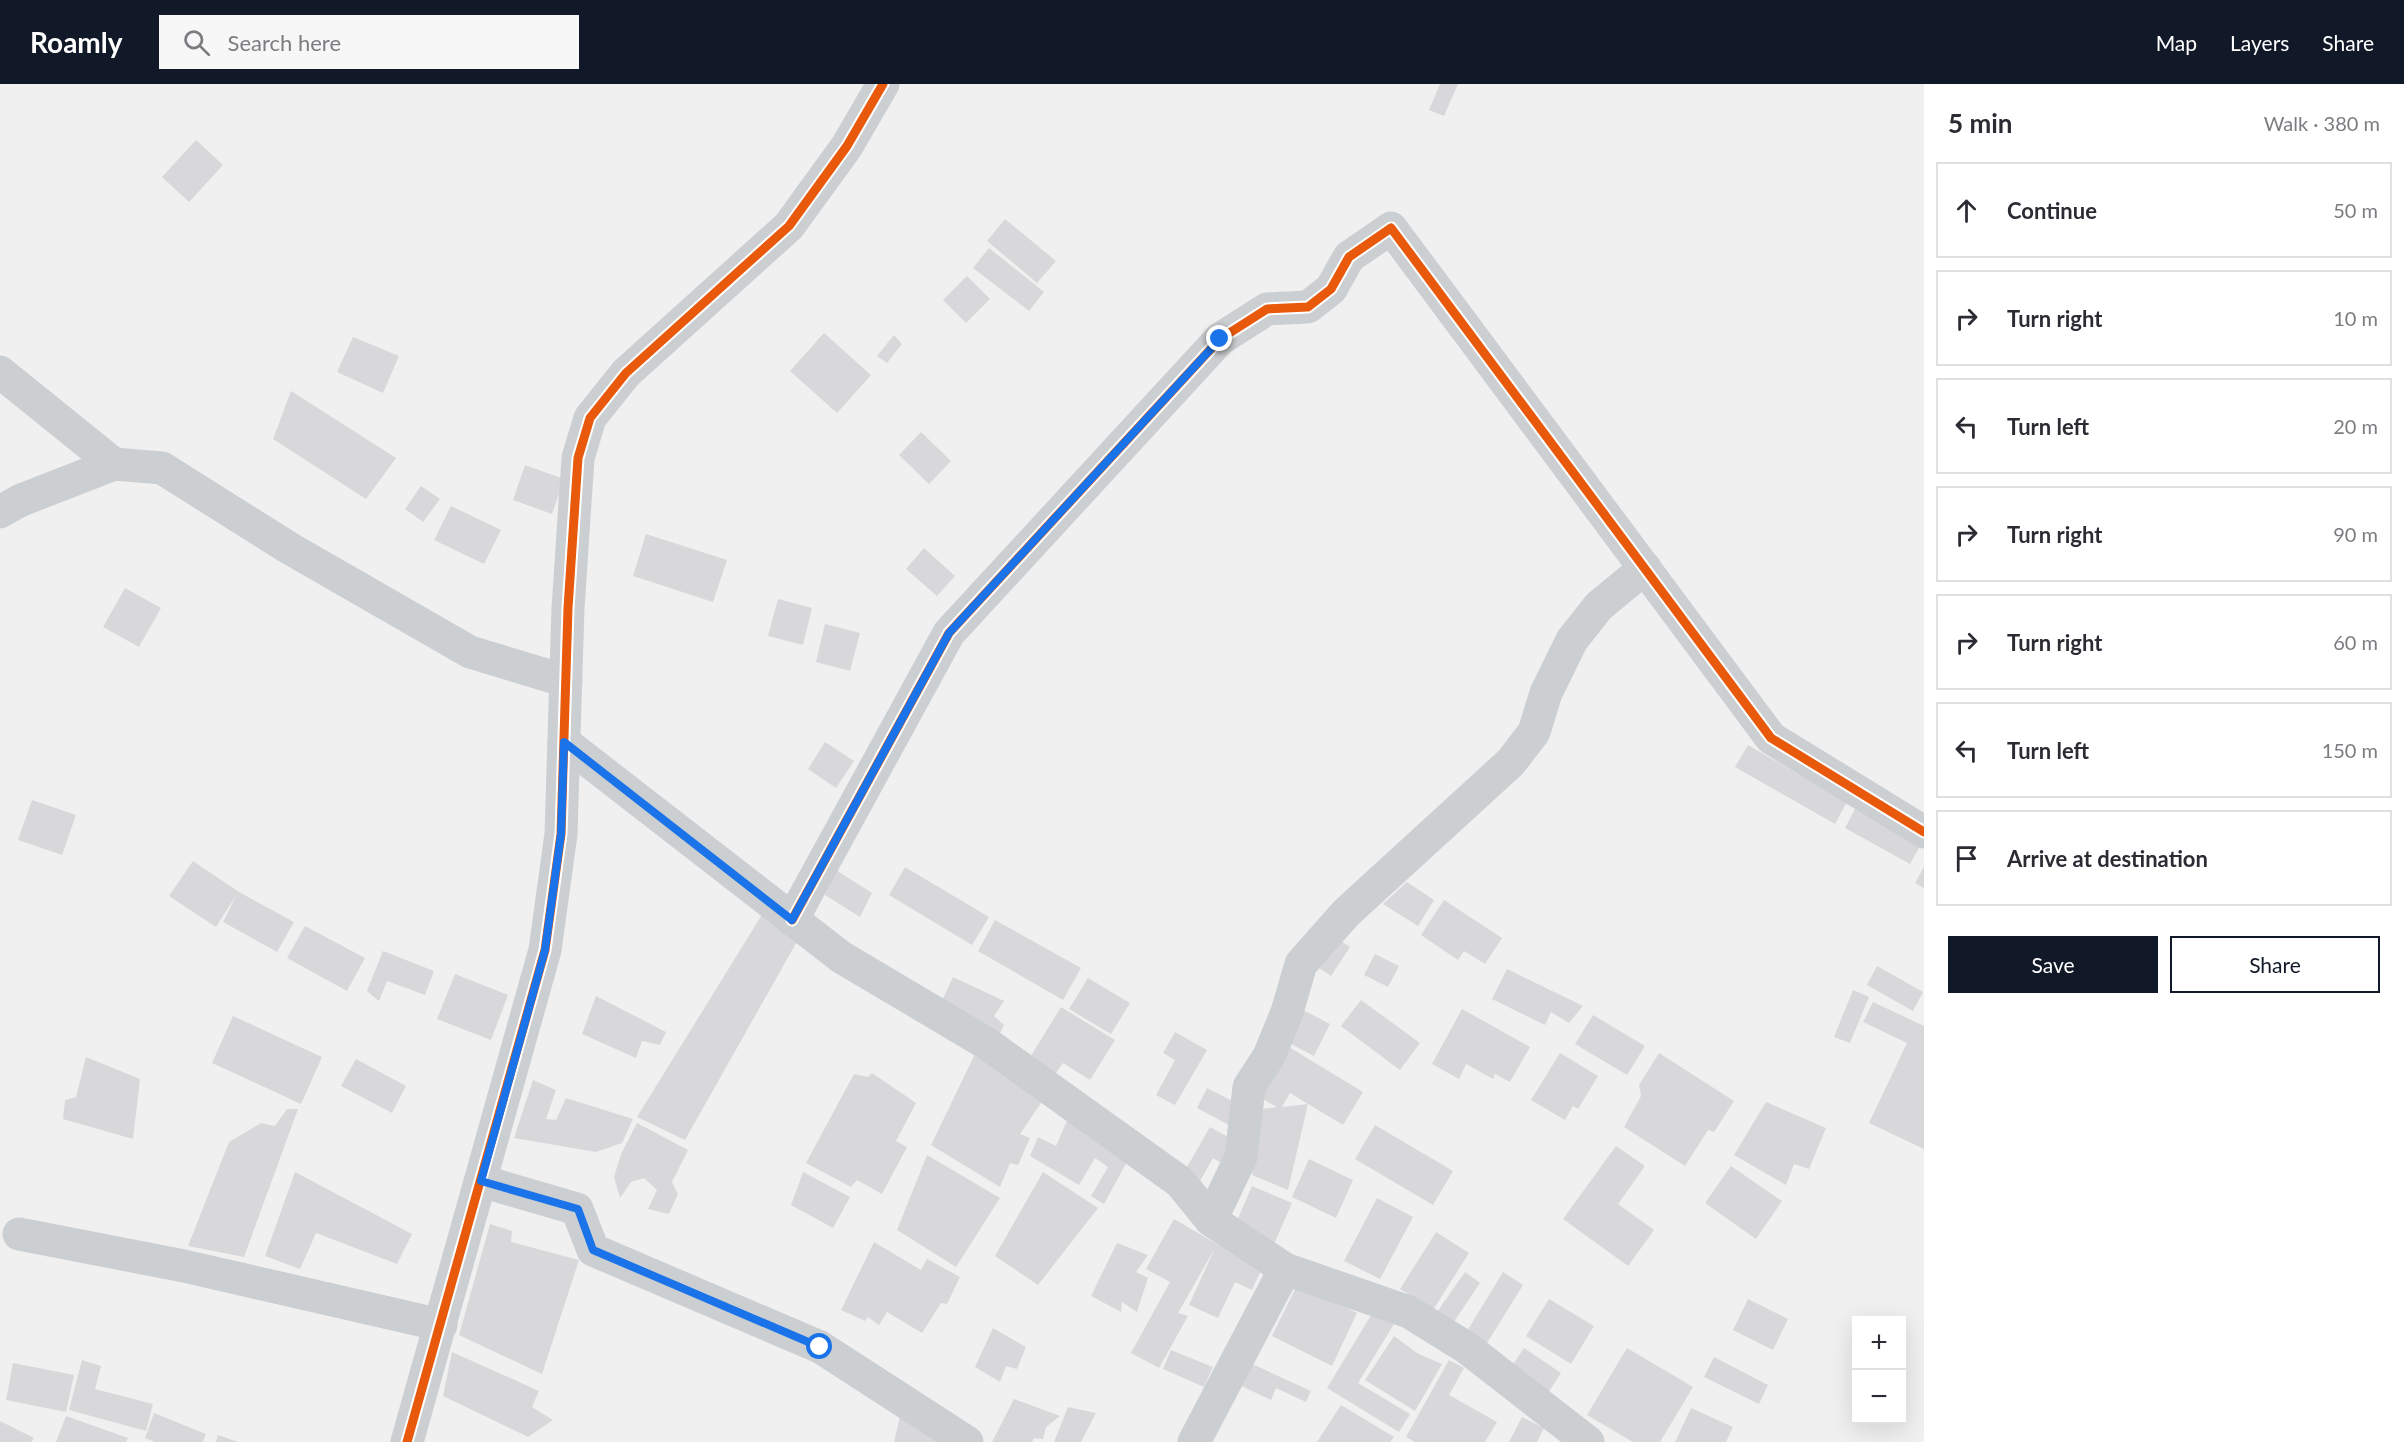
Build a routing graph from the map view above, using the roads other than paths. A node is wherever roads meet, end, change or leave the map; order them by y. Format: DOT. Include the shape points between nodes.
graph roads {
  1 [pos="883,84"];
  2 [pos="0,372"];
  3 [pos="114,464"];
  4 [pos="0,512"];
  5 [pos="1645,568"];
  6 [pos="566,681"];
  7 [pos="564,742"];
  8 [pos="1924,832"];
  9 [pos="792,920"];
  10 [pos="481,1181"];
  11 [pos="1211,1220"];
  12 [pos="19,1234"];
  13 [pos="1285,1269"];
  14 [pos="441,1325"];
  15 [pos="407,1442"];
  16 [pos="967,1442"];
  17 [pos="1194,1442"];
  18 [pos="1588,1442"];
  1 -- 6 [label="street" via="847,146 789,226 626,374 590,418 578,459"];
  2 -- 3 [label="street"];
  3 -- 4 [label="street"];
  3 -- 6 [label="street" via="162,468 289,548 470,651"];
  5 -- 8 [label="street" via="1772,738"];
  5 -- 9 [label="street" via="1391,228 1349,257 1331,289 1308,307 1267,309 1220,339 949,633"];
  5 -- 11 [label="street" via="1599,606 1572,640 1546,693 1534,732 1511,762 1347,914 1301,964 1274,1045 1249,1087 1241,1157"];
  6 -- 7 [label="street"];
  7 -- 9 [label="street"];
  7 -- 10 [label="street" via="561,834 545,950"];
  9 -- 11 [label="street" via="841,957 986,1043 1171,1175"];
  10 -- 14 [label="street"];
  10 -- 16 [label="street" via="578,1209 593,1250 820,1347"];
  11 -- 13 [label="street"];
  12 -- 14 [label="street" via="184,1266"];
  13 -- 17 [label="street"];
  13 -- 18 [label="street" via="1409,1312 1467,1348"];
  14 -- 15 [label="street"];
}
